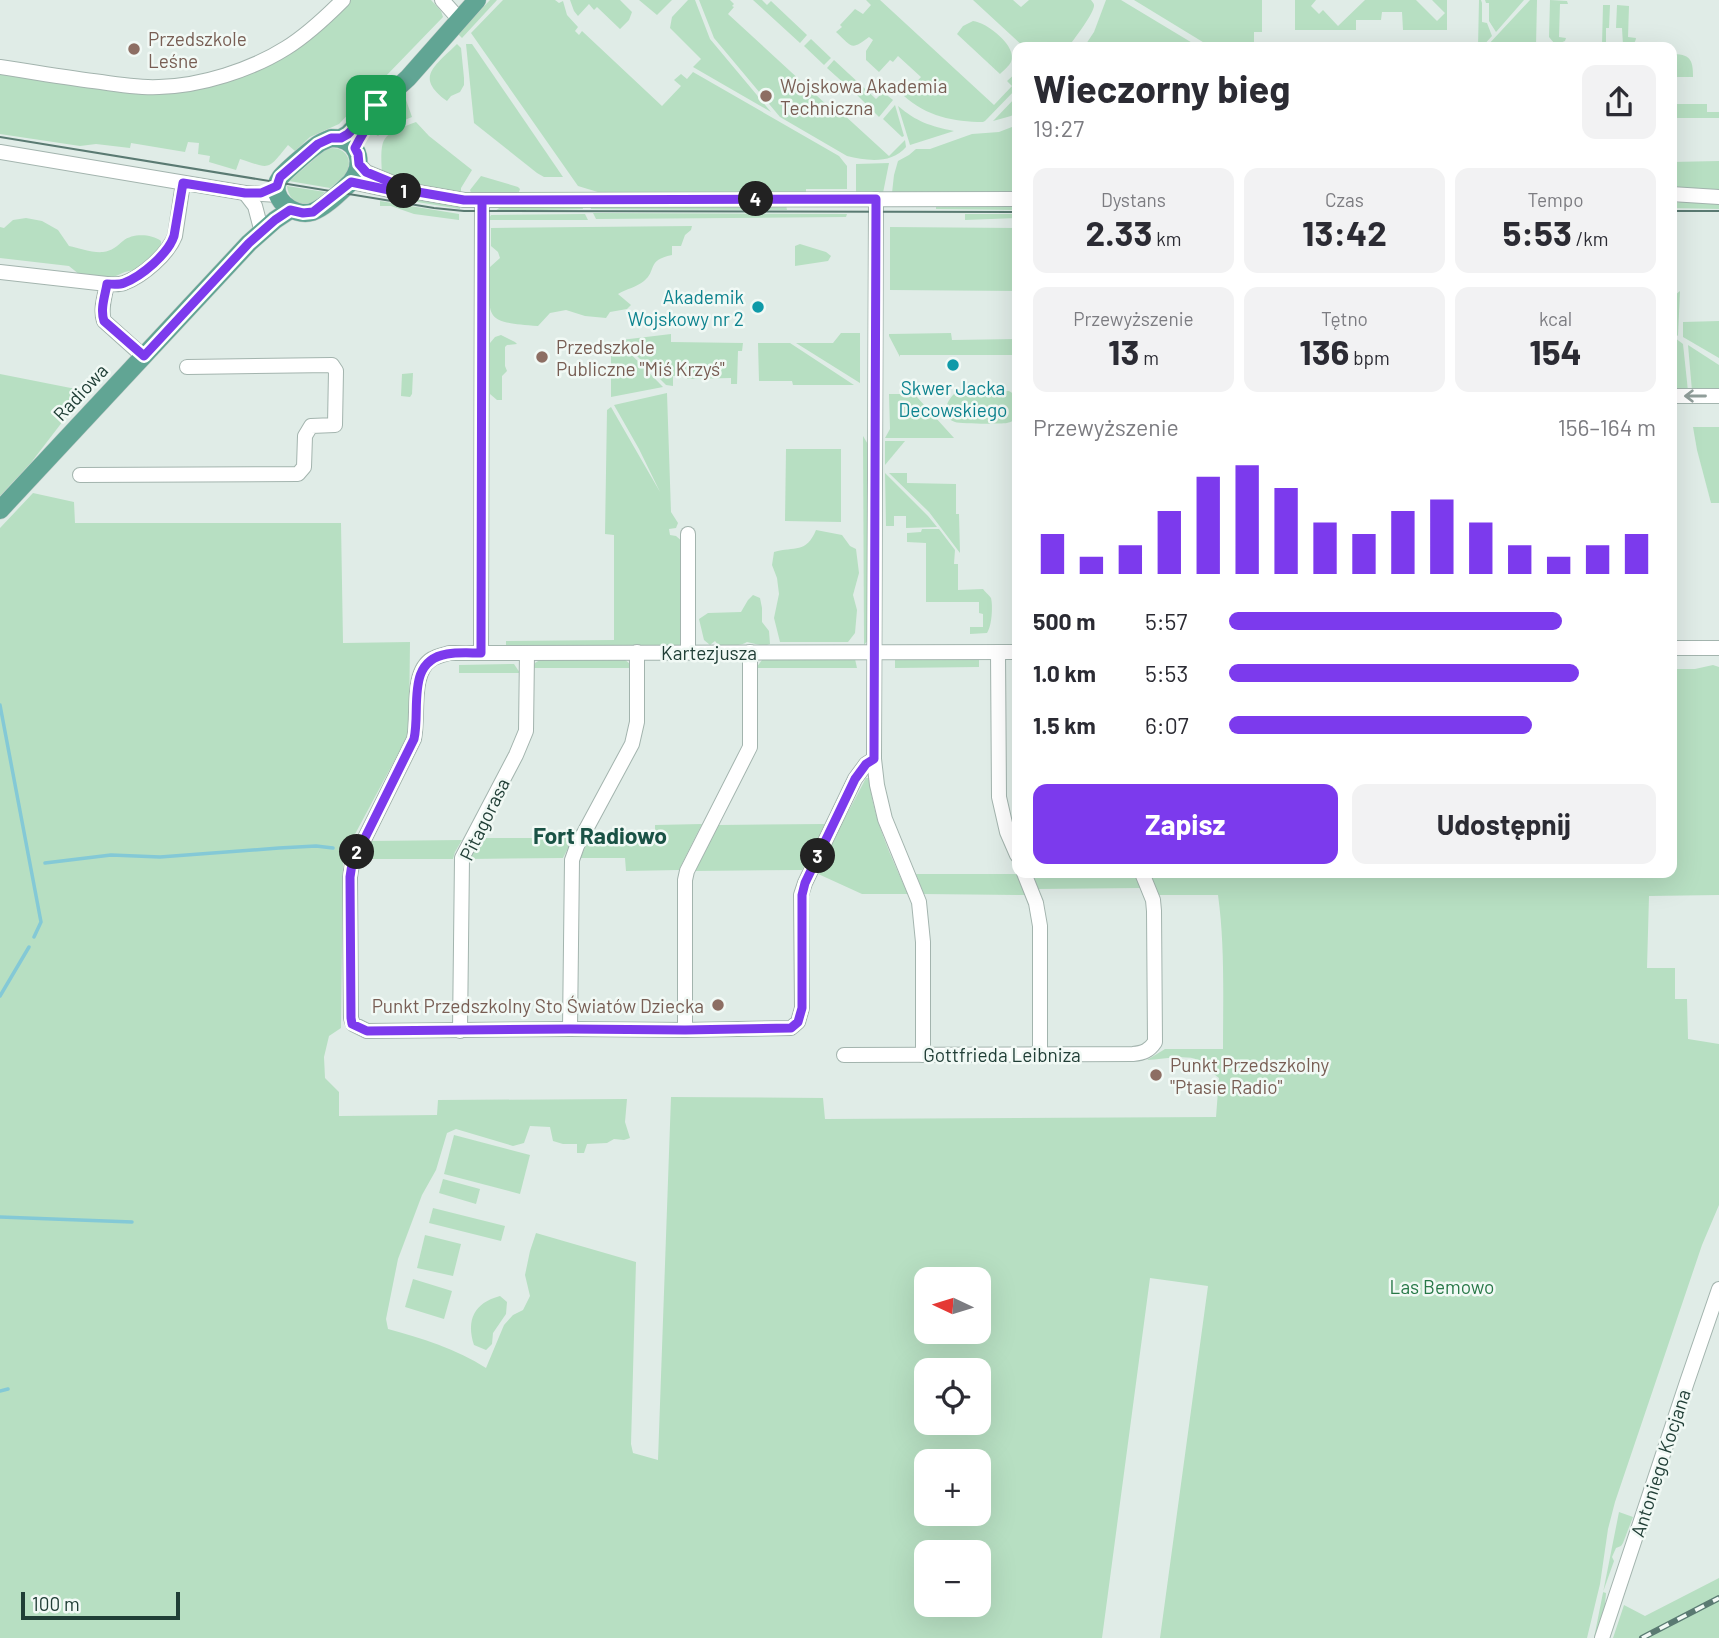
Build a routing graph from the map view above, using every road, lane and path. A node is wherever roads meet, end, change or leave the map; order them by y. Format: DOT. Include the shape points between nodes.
graph roads {
  1 [pos="343,0"];
  2 [pos="442,0"];
  3 [pos="477,0"];
  4 [pos="459,19"];
  5 [pos="0,67"];
  6 [pos="352,150"];
  7 [pos="0,152"];
  8 [pos="351,182"];
  9 [pos="183,183"];
  10 [pos="412,191"];
  11 [pos="245,193"];
  12 [pos="1677,194"];
  13 [pos="277,196"];
  14 [pos="1719,197"];
  15 [pos="876,199"];
  16 [pos="1012,199"];
  17 [pos="482,200"];
  18 [pos="260,225"];
  19 [pos="249,243"];
  20 [pos="0,272"];
  21 [pos="107,284"];
  22 [pos="144,356"];
  23 [pos="187,368"];
  24 [pos="1677,396"];
  25 [pos="1719,396"];
  26 [pos="80,475"];
  27 [pos="0,510"];
  28 [pos="688,534"];
  29 [pos="1677,648"];
  30 [pos="1719,648"];
  31 [pos="638,652"];
  32 [pos="688,652"];
  33 [pos="750,652"];
  34 [pos="875,652"];
  35 [pos="998,652"];
  36 [pos="1012,652"];
  37 [pos="481,653"];
  38 [pos="527,653"];
  39 [pos="874,759"];
  40 [pos="1012,844"];
  41 [pos="1026,878"];
  42 [pos="1144,878"];
  43 [pos="570,1029"];
  44 [pos="685,1030"];
  45 [pos="460,1031"];
  46 [pos="1040,1053"];
  47 [pos="844,1055"];
  48 [pos="923,1055"];
  49 [pos="1719,1289"];
  50 [pos="1602,1638"];
  1 -- 5 [label="street" via="288,47 198,83 138,87"];
  2 -- 4 [label="street"];
  3 -- 4 [label="main road"];
  4 -- 6 [label="main road" via="397,88"];
  6 -- 8 [label="main road" via="358,171"];
  6 -- 10 [label="street" via="366,172"];
  6 -- 13 [label="main road" via="331,138 318,144 280,177"];
  7 -- 9 [label="street"];
  8 -- 10 [label="street"];
  8 -- 13 [label="main road" via="313,212 303,213"];
  9 -- 11 [label="street"];
  9 -- 21 [label="street" via="172,244 130,280"];
  10 -- 17 [label="street"];
  11 -- 13 [label="street"];
  11 -- 18 [label="street" via="255,206"];
  12 -- 14 [label="street"];
  13 -- 18 [label="main road, Radiowa"];
  13 -- 19 [label="main road, Radiowa" via="275,220"];
  15 -- 16 [label="street"];
  15 -- 17 [label="street"];
  15 -- 34 [label="street"];
  17 -- 37 [label="street"];
  18 -- 19 [label="main road, Radiowa"];
  19 -- 22 [label="main road, Radiowa"];
  20 -- 21 [label="street"];
  21 -- 22 [label="street" via="104,321"];
  22 -- 27 [label="main road, Radiowa"];
  23 -- 26 [label="street" via="331,365 336,371 335,425 311,426 305,436 304,467 298,474"];
  25 -- 24 [label="street, one-way"];
  28 -- 32 [label="street"];
  29 -- 30 [label="street"];
  31 -- 32 [label="street, Kartezjusza"];
  31 -- 38 [label="street, Kartezjusza"];
  31 -- 43 [label="street" via="636,734 572,860"];
  32 -- 33 [label="street, Kartezjusza"];
  33 -- 34 [label="street, Kartezjusza"];
  33 -- 44 [label="street" via="750,747 685,880"];
  34 -- 35 [label="street, Kartezjusza"];
  34 -- 39 [label="street"];
  35 -- 36 [label="street, Kartezjusza"];
  35 -- 40 [label="street" via="999,797"];
  37 -- 38 [label="street, Kartezjusza"];
  37 -- 45 [label="street, Kartezjusza" via="434,657 421,671 414,739 358,850 350,877 352,1024 367,1031"];
  38 -- 45 [label="street, Pitagorasa" via="526,731 461,858"];
  39 -- 44 [label="street" via="855,779 805,883 801,1016 791,1027"];
  39 -- 48 [label="street" via="884,819 919,902"];
  41 -- 46 [label="street" via="1040,926"];
  42 -- 46 [label="street, Gottfrieda Leibniza" via="1154,911 1155,1042 1151,1049 1133,1054"];
  43 -- 44 [label="street"];
  43 -- 45 [label="street"];
  46 -- 48 [label="street, Gottfrieda Leibniza"];
  47 -- 48 [label="street, Gottfrieda Leibniza"];
  49 -- 50 [label="street, Antoniego Kocjana"];
}
